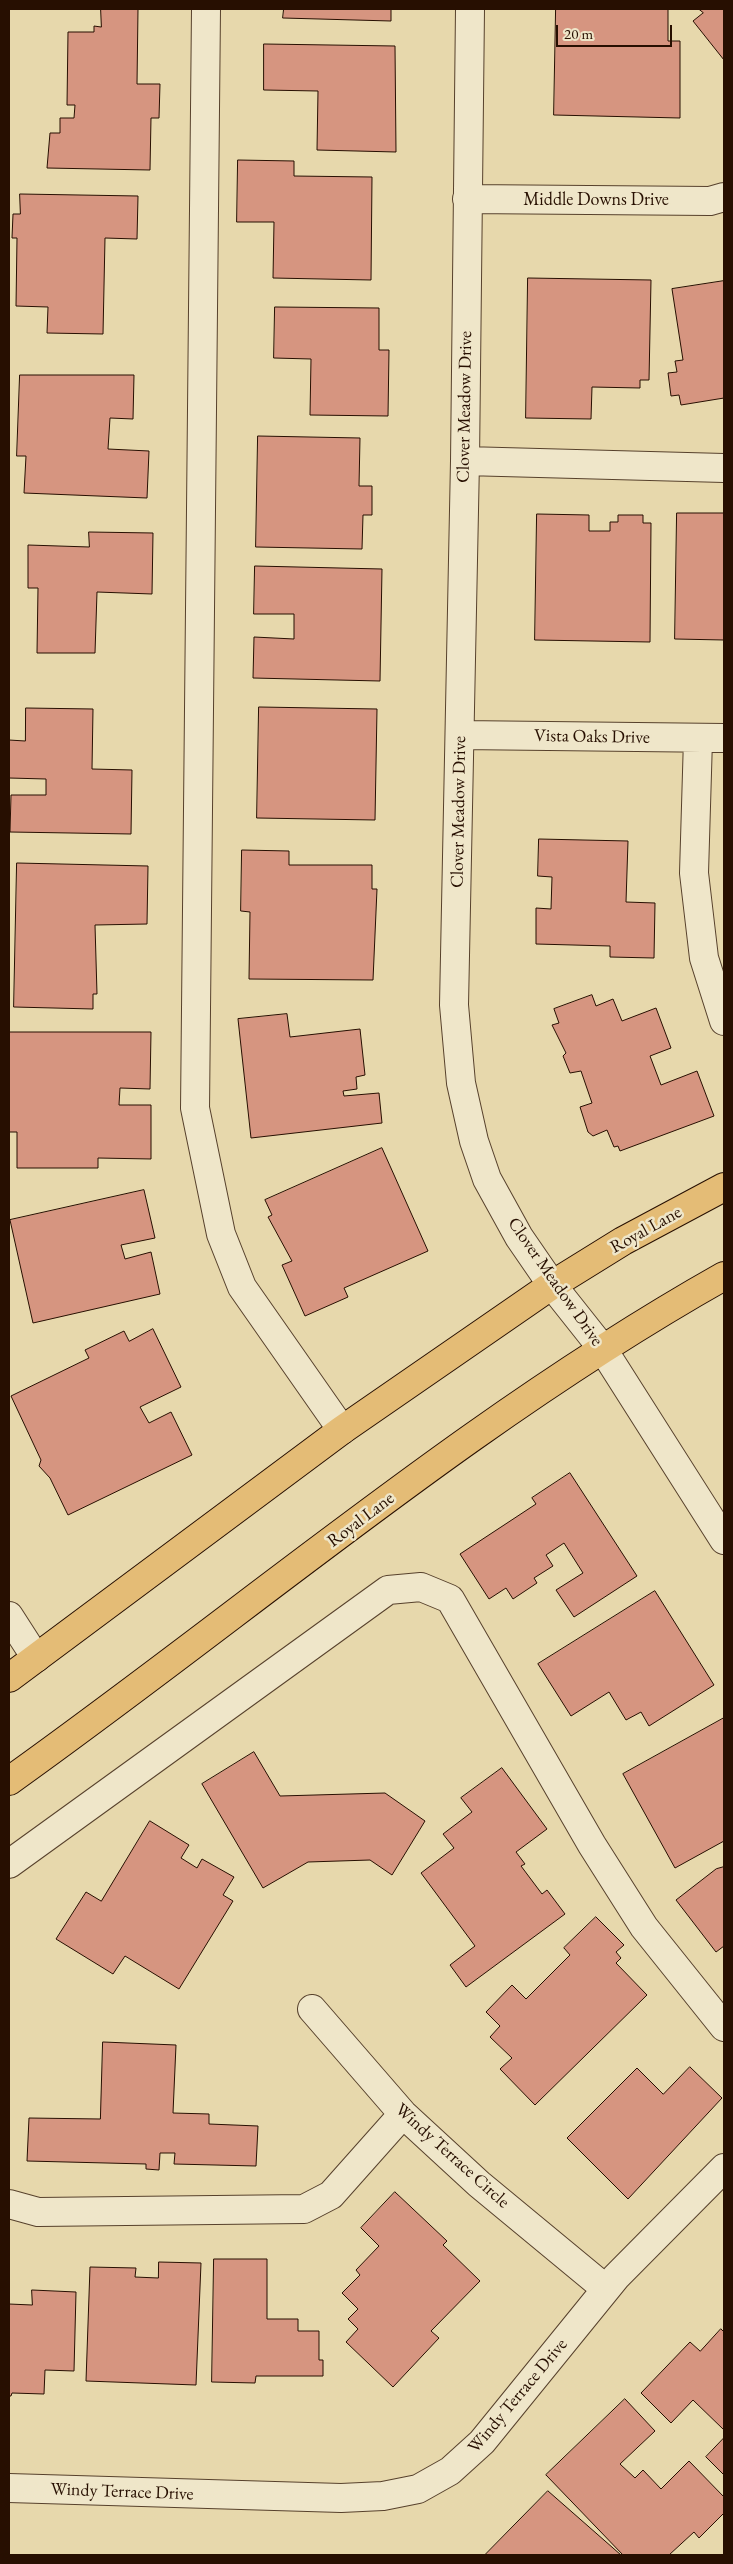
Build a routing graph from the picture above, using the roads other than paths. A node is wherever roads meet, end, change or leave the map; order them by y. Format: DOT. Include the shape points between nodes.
graph roads {
  1 [pos="206,9"];
  2 [pos="470,9"];
  3 [pos="724,197"];
  4 [pos="467,199"];
  5 [pos="465,461"];
  6 [pos="724,468"];
  7 [pos="461,735"];
  8 [pos="711,739"];
  9 [pos="724,1021"];
  10 [pos="724,1187"];
  11 [pos="724,1276"];
  12 [pos="552,1285"];
  13 [pos="602,1348"];
  14 [pos="342,1430"];
  15 [pos="724,1540"];
  16 [pos="9,1616"];
  17 [pos="36,1658"];
  18 [pos="9,1678"];
  19 [pos="9,1781"];
  20 [pos="9,1864"];
  21 [pos="312,2009"];
  22 [pos="724,2027"];
  23 [pos="403,2114"];
  24 [pos="724,2168"];
  25 [pos="9,2204"];
  26 [pos="606,2289"];
  27 [pos="9,2488"];
  1 -- 14 [label="street" via="195,1108 221,1234 242,1286"];
  2 -- 4 [label="street, Clover Meadow Drive"];
  3 -- 4 [label="street, Middle Downs Drive" via="710,201"];
  4 -- 5 [label="street, Clover Meadow Drive"];
  5 -- 6 [label="street"];
  5 -- 7 [label="street, Clover Meadow Drive"];
  7 -- 8 [label="street, Vista Oaks Drive"];
  7 -- 12 [label="street, Clover Meadow Drive" via="454,1005 461,1083 474,1141 487,1179 519,1237"];
  8 -- 9 [label="street" via="694,873 704,958"];
  10 -- 12 [label="main road, Royal Lane" via="623,1241"];
  11 -- 13 [label="main road, Royal Lane"];
  12 -- 13 [label="street, Clover Meadow Drive"];
  12 -- 14 [label="main road, Royal Lane"];
  13 -- 15 [label="street, Clover Meadow Drive"];
  13 -- 19 [label="main road, Royal Lane" via="450,1453"];
  14 -- 17 [label="main road, Royal Lane"];
  16 -- 17 [label="street"];
  17 -- 18 [label="main road, Royal Lane"];
  20 -- 22 [label="street" via="388,1590 421,1587 450,1599 592,1845 644,1927"];
  21 -- 23 [label="street, Windy Terrace Circle"];
  23 -- 25 [label="street" via="331,2195 304,2209 38,2212"];
  23 -- 26 [label="street, Windy Terrace Circle" via="479,2184"];
  24 -- 26 [label="street, Windy Terrace Drive"];
  26 -- 27 [label="street, Windy Terrace Drive" via="482,2442 450,2471 418,2489 383,2496 341,2498"];
}
